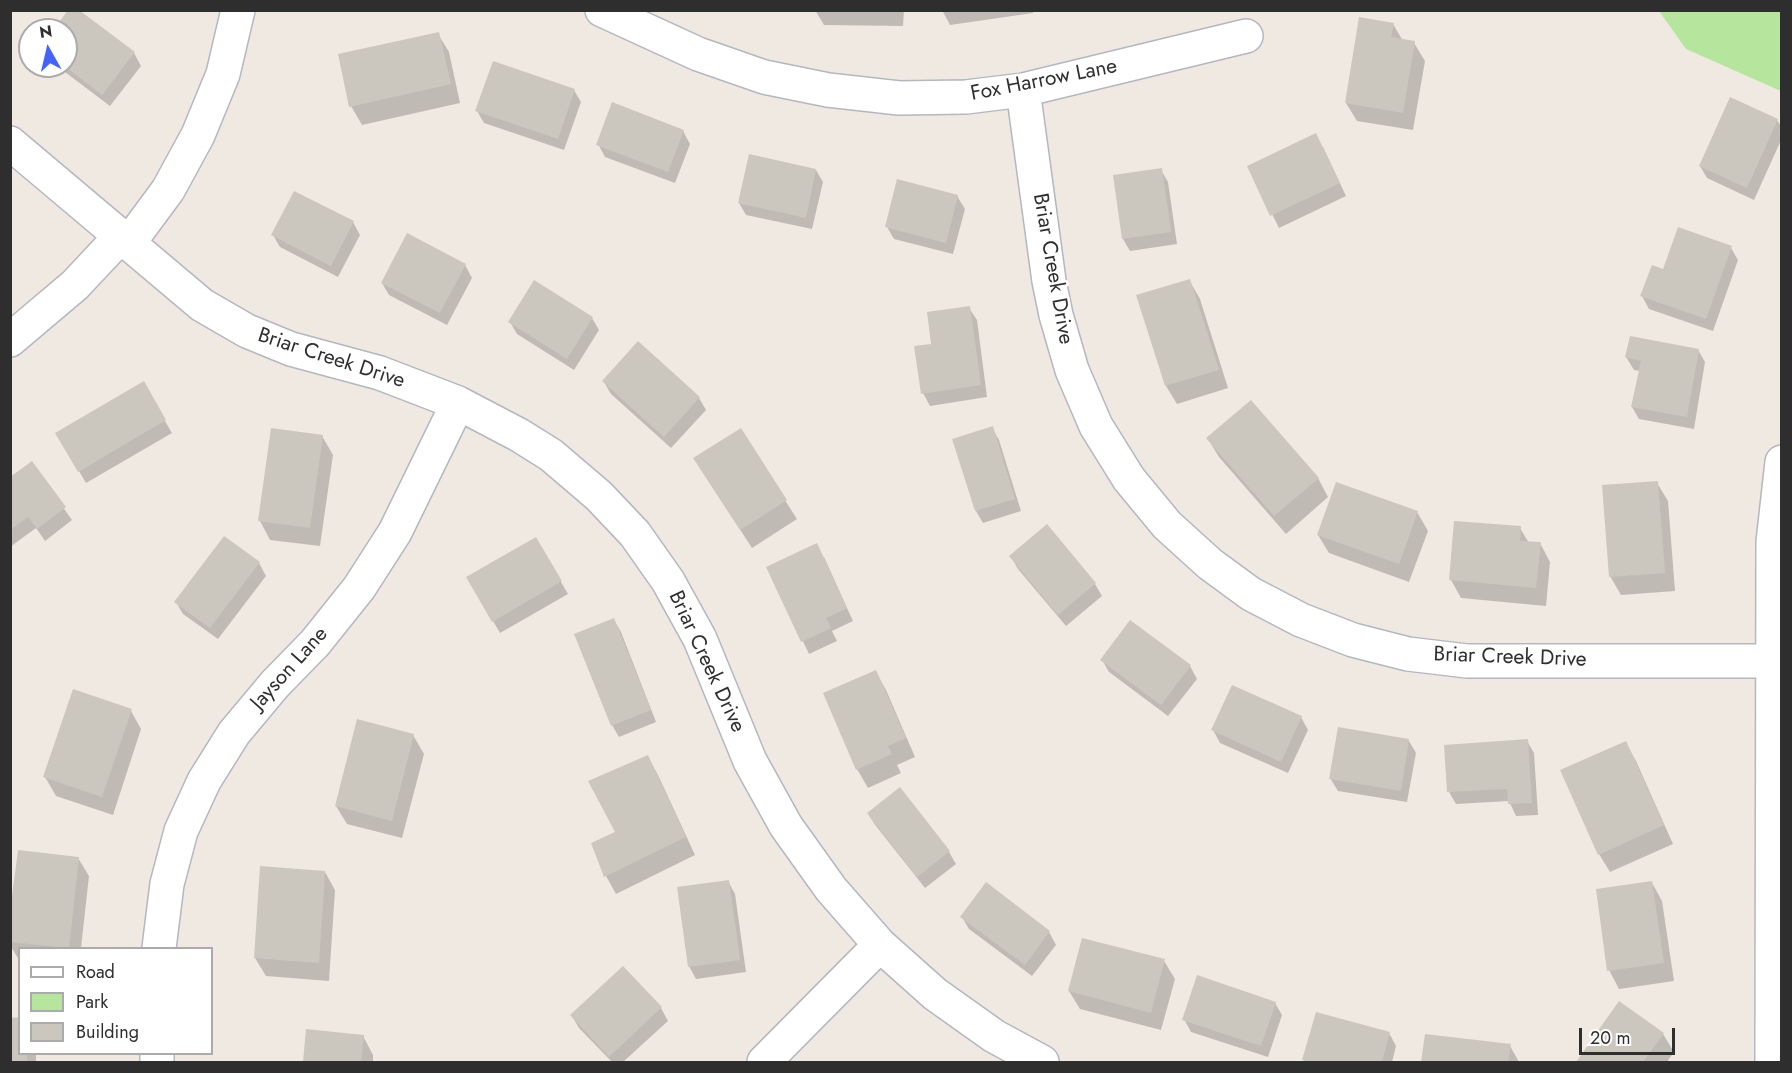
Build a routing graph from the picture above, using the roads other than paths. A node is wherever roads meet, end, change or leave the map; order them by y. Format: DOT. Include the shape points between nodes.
graph roads {
  1 [pos="238,10"];
  2 [pos="602,10"];
  3 [pos="1246,36"];
  4 [pos="1023,90"];
  5 [pos="10,143"];
  6 [pos="124,241"];
  7 [pos="10,340"];
  8 [pos="458,403"];
  9 [pos="1782,462"];
  10 [pos="1777,661"];
  11 [pos="880,945"];
  12 [pos="159,947"];
  13 [pos="764,1062"];
  14 [pos="1042,1062"];
  15 [pos="1772,1062"];
  1 -- 6 [label="street" via="223,74 198,135 168,190"];
  2 -- 4 [label="street, Fox Harrow Lane" via="698,54 764,77 828,90 899,98 966,97"];
  3 -- 4 [label="street, Fox Harrow Lane"];
  4 -- 10 [label="street, Briar Creek Drive" via="1049,281 1072,370 1096,426 1129,479 1167,525 1210,564 1251,594 1302,620 1353,640 1408,654 1467,661"];
  5 -- 6 [label="street, Briar Creek Drive"];
  6 -- 7 [label="street"];
  6 -- 8 [label="street, Briar Creek Drive" via="202,305 247,331 291,349 380,373"];
  8 -- 11 [label="street, Briar Creek Drive" via="551,455 599,496 635,534 668,581 700,639 750,761 786,826 831,889"];
  8 -- 12 [label="street, Jayson Lane" via="395,532 359,588 234,733 204,781 181,831 167,884"];
  9 -- 10 [label="street" via="1773,542"];
  10 -- 15 [label="street"];
  11 -- 13 [label="street"];
  11 -- 14 [label="street, Briar Creek Drive" via="935,994 994,1036"];
}
